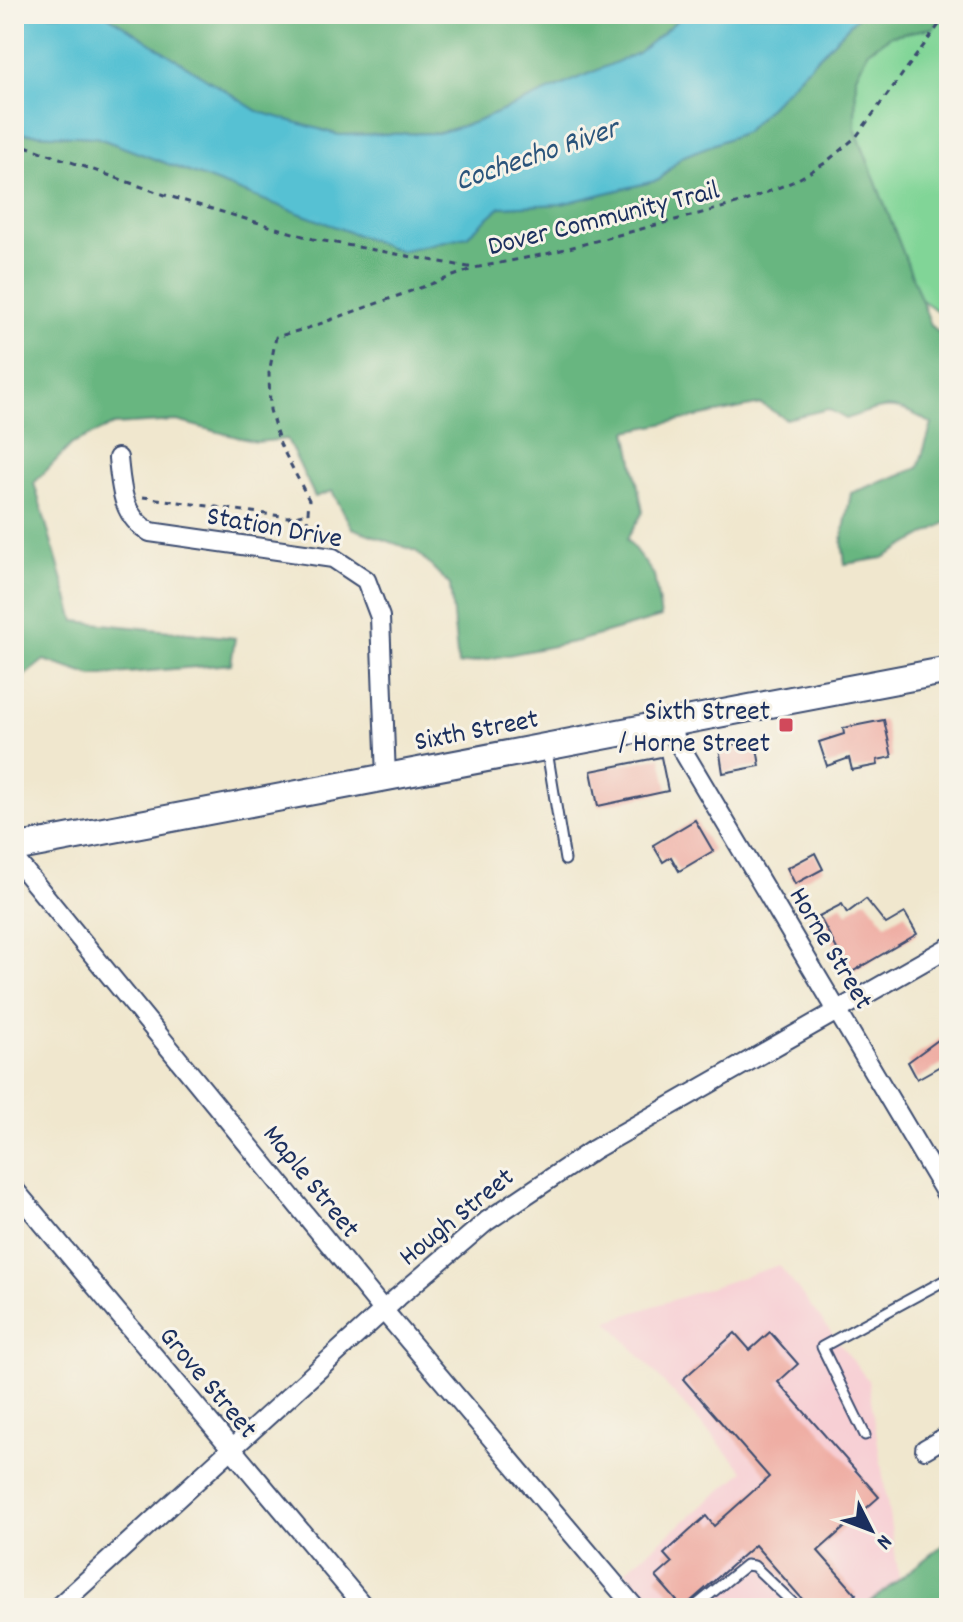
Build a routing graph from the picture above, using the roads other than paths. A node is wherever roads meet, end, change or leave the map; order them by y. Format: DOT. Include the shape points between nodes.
graph roads {
  1 [pos="118,458"];
  2 [pos="949,670"];
  3 [pos="667,724"];
  4 [pos="546,747"];
  5 [pos="386,778"];
  6 [pos="14,848"];
  7 [pos="14,858"];
  8 [pos="565,860"];
  9 [pos="949,947"];
  10 [pos="838,1008"];
  11 [pos="14,1189"];
  12 [pos="949,1199"];
  13 [pos="949,1278"];
  14 [pos="384,1311"];
  15 [pos="865,1435"];
  16 [pos="949,1435"];
  17 [pos="925,1449"];
  18 [pos="231,1450"];
  19 [pos="57,1608"];
  20 [pos="365,1608"];
  21 [pos="635,1608"];
  22 [pos="693,1608"];
  23 [pos="798,1608"];
  1 -- 5 [label="street, Station Drive" via="122,498 138,526 150,532 333,558 366,580 378,604"];
  2 -- 3 [label="main road, Sixth Street"];
  3 -- 4 [label="main road, Sixth Street"];
  3 -- 10 [label="street, Horne Street"];
  4 -- 5 [label="main road, Sixth Street"];
  4 -- 8 [label="lane"];
  5 -- 6 [label="main road, Sixth Street"];
  7 -- 14 [label="street, Maple Street"];
  9 -- 10 [label="street, Hough Street"];
  10 -- 12 [label="street, Horne Street"];
  10 -- 14 [label="street, Hough Street" via="532,1188"];
  11 -- 18 [label="street, Grove Street"];
  13 -- 15 [label="lane" via="822,1347"];
  14 -- 18 [label="street, Hough Street"];
  14 -- 21 [label="street, Maple Street"];
  16 -- 17 [label="street"];
  18 -- 19 [label="street, Hough Street"];
  18 -- 20 [label="street, Grove Street"];
  22 -- 23 [label="lane" via="746,1565 754,1566"];
}
